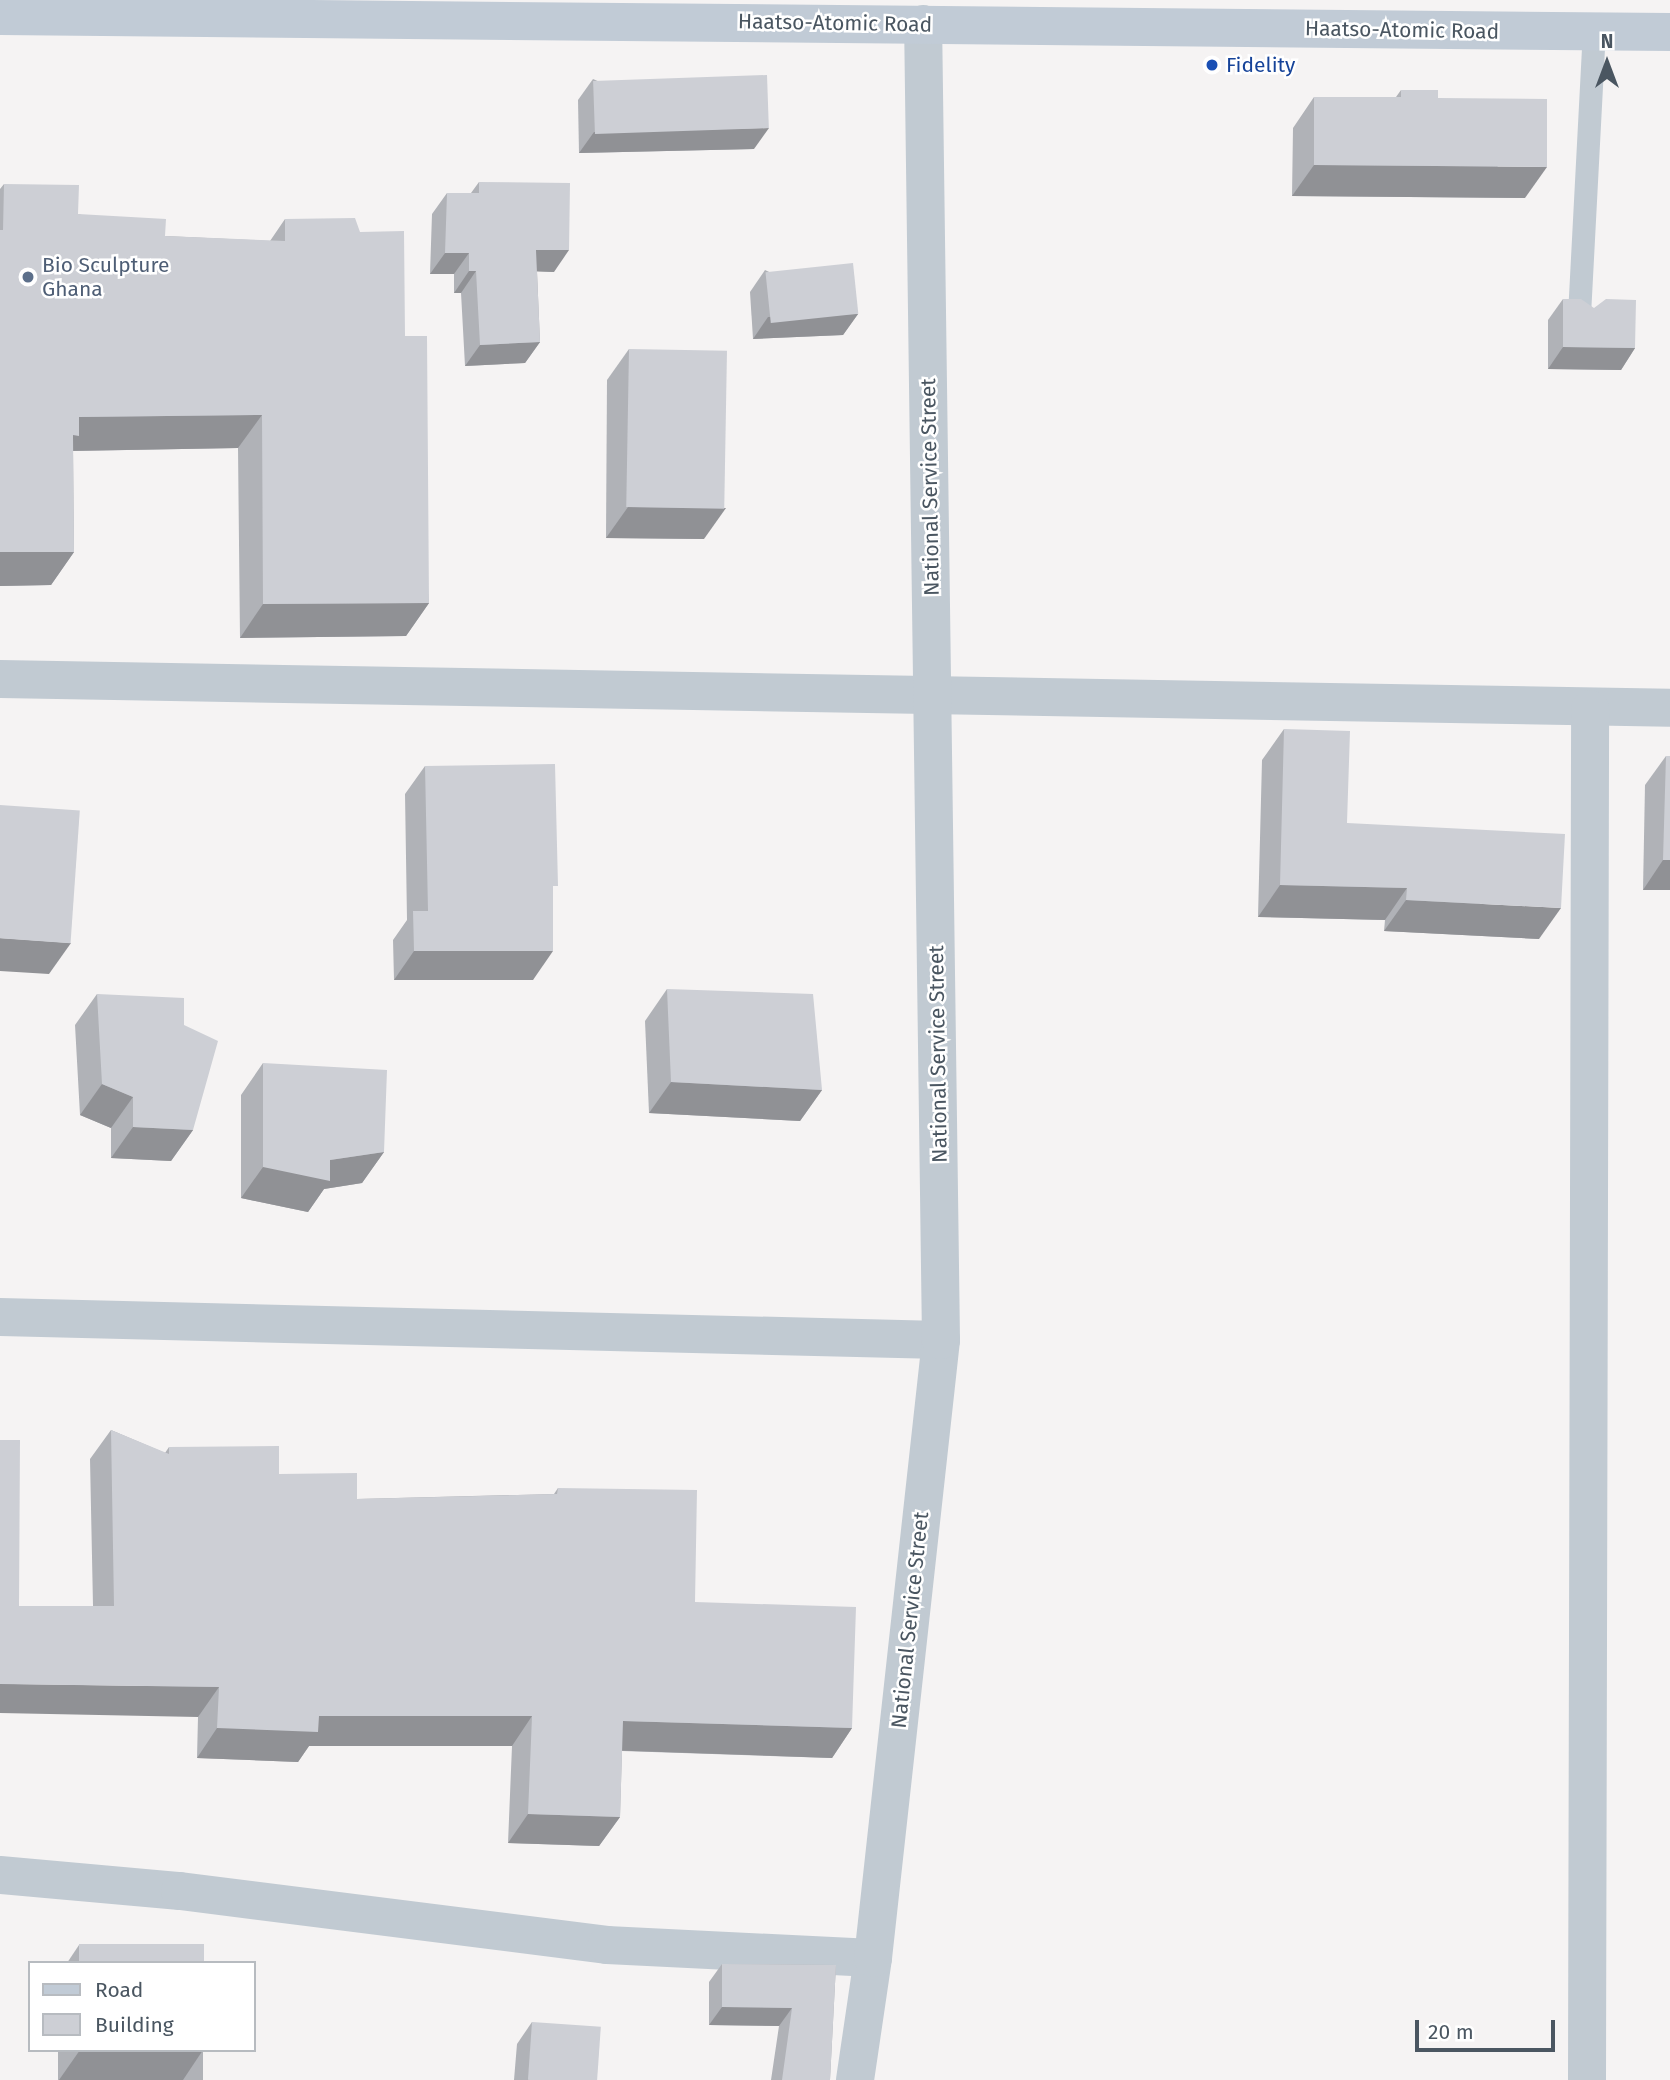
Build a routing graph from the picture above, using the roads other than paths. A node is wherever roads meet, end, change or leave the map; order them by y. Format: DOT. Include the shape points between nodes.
graph roads {
  1 [pos="223,9"];
  2 [pos="467,10"];
  3 [pos="660,11"];
  4 [pos="0,16"];
  5 [pos="923,24"];
  6 [pos="1670,32"];
  7 [pos="1594,33"];
  8 [pos="1579,315"];
  9 [pos="0,679"];
  10 [pos="934,696"];
  11 [pos="1670,708"];
  12 [pos="1590,709"];
  13 [pos="0,1317"];
  14 [pos="941,1340"];
  15 [pos="0,1875"];
  16 [pos="873,1958"];
  17 [pos="855,2080"];
  18 [pos="1587,2080"];
  1 -- 2 [label="main road, Haatso-Atomic Road"];
  1 -- 4 [label="main road, Haatso-Atomic Road"];
  2 -- 3 [label="main road, Haatso-Atomic Road"];
  3 -- 5 [label="main road, Haatso-Atomic Road"];
  5 -- 7 [label="main road, Haatso-Atomic Road"];
  5 -- 10 [label="street, National Service Street"];
  6 -- 7 [label="main road, Haatso-Atomic Road"];
  7 -- 8 [label="lane"];
  9 -- 10 [label="street"];
  10 -- 12 [label="street"];
  10 -- 14 [label="street, National Service Street"];
  11 -- 12 [label="street"];
  12 -- 18 [label="street"];
  13 -- 14 [label="street"];
  14 -- 16 [label="street, National Service Street"];
  15 -- 16 [label="street" via="180,1891 607,1945"];
  16 -- 17 [label="street, National Service Street"];
}
